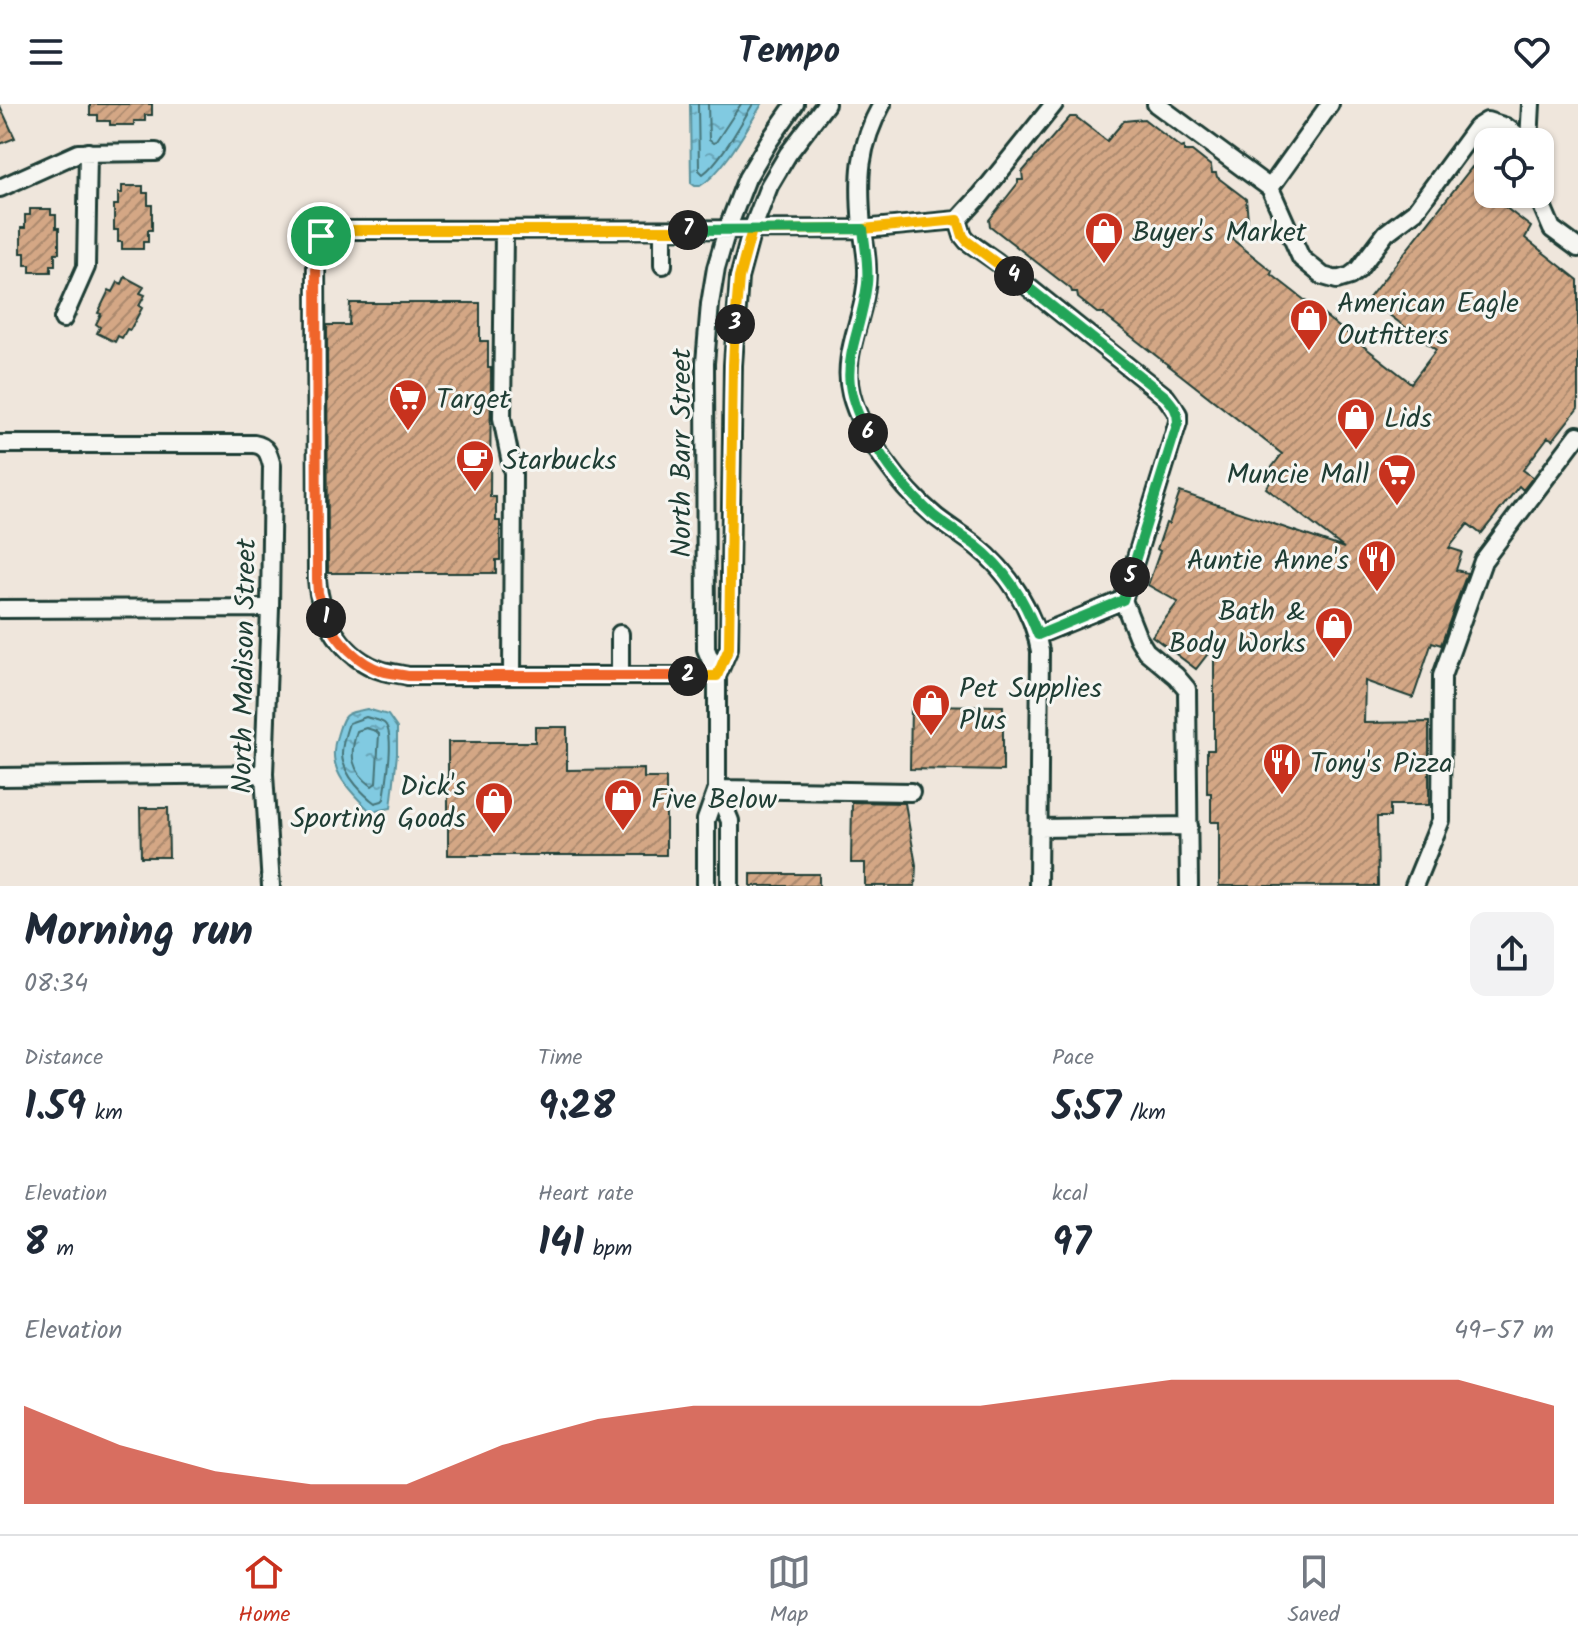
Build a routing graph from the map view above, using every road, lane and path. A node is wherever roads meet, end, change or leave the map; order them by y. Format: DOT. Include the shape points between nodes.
graph roads {
  1 [pos="795,104"];
  2 [pos="826,104"];
  3 [pos="882,104"];
  4 [pos="1054,104"];
  5 [pos="1156,104"];
  6 [pos="1330,104"];
  7 [pos="1531,104"];
  8 [pos="1476,128"];
  9 [pos="1507,128"];
  10 [pos="1529,128"];
  11 [pos="1474,131"];
  12 [pos="88,152"];
  13 [pos="156,152"];
  14 [pos="0,188"];
  15 [pos="1270,188"];
  16 [pos="1543,208"];
  17 [pos="958,220"];
  18 [pos="863,229"];
  19 [pos="504,230"];
  20 [pos="663,230"];
  21 [pos="727,230"];
  22 [pos="752,230"];
  23 [pos="1578,248"];
  24 [pos="663,265"];
  25 [pos="63,319"];
  26 [pos="1578,435"];
  27 [pos="0,444"];
  28 [pos="1123,600"];
  29 [pos="270,608"];
  30 [pos="0,609"];
  31 [pos="620,634"];
  32 [pos="1038,635"];
  33 [pos="512,676"];
  34 [pos="620,676"];
  35 [pos="717,676"];
  36 [pos="264,774"];
  37 [pos="0,777"];
  38 [pos="717,789"];
  39 [pos="911,792"];
  40 [pos="1189,826"];
  41 [pos="1039,828"];
  42 [pos="271,886"];
  43 [pos="706,886"];
  44 [pos="730,886"];
  45 [pos="1038,886"];
  46 [pos="1189,886"];
  47 [pos="1414,886"];
  1 -- 21 [label="street, North Barr Street" via="747,178"];
  2 -- 22 [label="street, North Barr Street" via="769,186"];
  3 -- 18 [label="street" via="869,127 859,174"];
  4 -- 17 [label="street"];
  5 -- 15 [label="street"];
  6 -- 15 [label="street"];
  7 -- 10 [label="street"];
  8 -- 9 [label="street" via="1487,121"];
  11 -- 15 [label="street" via="1415,211 1386,233 1358,270 1337,280 1301,258"];
  12 -- 13 [label="street"];
  12 -- 14 [label="street"];
  12 -- 25 [label="street" via="86,267"];
  16 -- 23 [label="street" via="1552,229"];
  17 -- 18 [label="street"];
  17 -- 28 [label="street" via="967,241 1162,394 1178,414"];
  18 -- 22 [label="street"];
  18 -- 32 [label="street" via="867,282 849,376 856,410 911,493 1007,576"];
  19 -- 20 [label="street"];
  19 -- 33 [label="street" via="502,418 513,473"];
  19 -- 33 [label="street" via="335,230 321,236 317,579 322,610 333,633 382,671"];
  20 -- 21 [label="street"];
  20 -- 24 [label="street"];
  21 -- 22 [label="street"];
  21 -- 35 [label="street, North Barr Street" via="710,304 705,363 706,649"];
  22 -- 35 [label="street, North Barr Street" via="736,302 729,648"];
  26 -- 47 [label="street" via="1483,561 1442,676 1441,820"];
  27 -- 29 [label="street, North Madison Street" via="254,444 265,449 272,466"];
  28 -- 32 [label="street"];
  28 -- 40 [label="street" via="1146,651 1187,689"];
  29 -- 30 [label="street"];
  29 -- 36 [label="street, North Madison Street"];
  31 -- 34 [label="street"];
  32 -- 41 [label="street"];
  33 -- 34 [label="street"];
  34 -- 35 [label="street"];
  35 -- 38 [label="street, North Barr Street"];
  36 -- 37 [label="street"];
  36 -- 42 [label="street, North Madison Street"];
  38 -- 39 [label="street"];
  38 -- 43 [label="street, North Barr Street" via="706,820"];
  38 -- 44 [label="street, North Barr Street" via="730,821"];
  40 -- 41 [label="street"];
  40 -- 46 [label="street"];
  41 -- 45 [label="street"];
}
